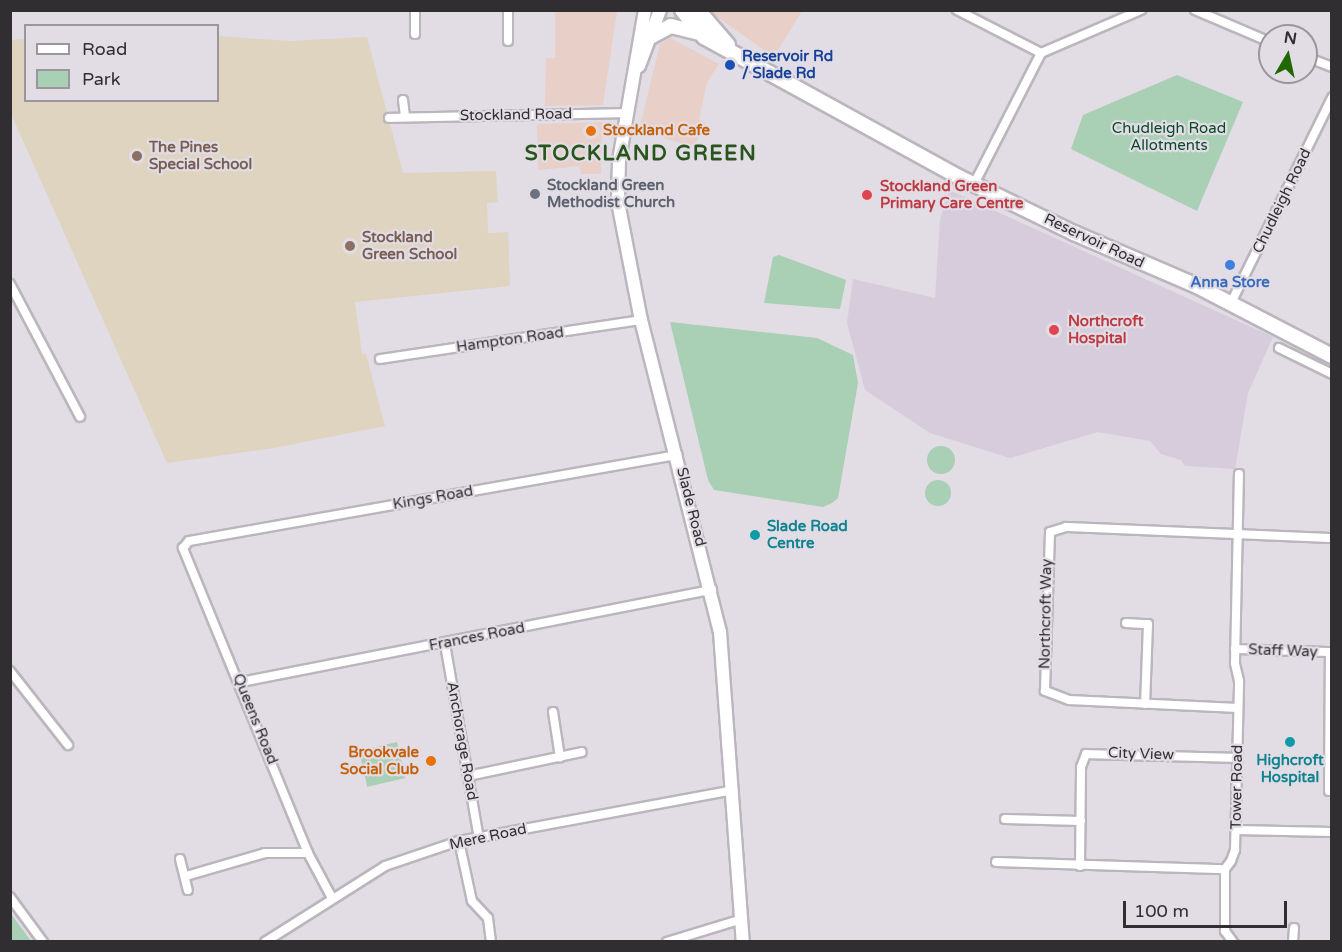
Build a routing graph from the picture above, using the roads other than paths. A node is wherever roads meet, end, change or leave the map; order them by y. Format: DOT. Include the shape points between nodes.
graph roads {
  1 [pos="415,10"];
  2 [pos="508,10"];
  3 [pos="645,10"];
  4 [pos="660,10"];
  5 [pos="682,10"];
  6 [pos="698,10"];
  7 [pos="957,10"];
  8 [pos="1141,10"];
  9 [pos="1195,10"];
  10 [pos="699,33"];
  11 [pos="415,34"];
  12 [pos="652,36"];
  13 [pos="1258,37"];
  14 [pos="508,41"];
  15 [pos="734,51"];
  16 [pos="1041,53"];
  17 [pos="1318,62"];
  18 [pos="1332,68"];
  19 [pos="634,78"];
  20 [pos="1332,98"];
  21 [pos="403,100"];
  22 [pos="626,113"];
  23 [pos="405,117"];
  24 [pos="389,118"];
  25 [pos="975,184"];
  26 [pos="10,284"];
  27 [pos="1231,303"];
  28 [pos="641,320"];
  29 [pos="1279,348"];
  30 [pos="1332,356"];
  31 [pos="380,359"];
  32 [pos="1332,374"];
  33 [pos="80,417"];
  34 [pos="677,455"];
  35 [pos="1239,474"];
  36 [pos="1238,535"];
  37 [pos="1332,538"];
  38 [pos="189,541"];
  39 [pos="712,591"];
  40 [pos="1126,623"];
  41 [pos="445,644"];
  42 [pos="1235,649"];
  43 [pos="1331,652"];
  44 [pos="10,671"];
  45 [pos="241,682"];
  46 [pos="1145,704"];
  47 [pos="1239,708"];
  48 [pos="552,712"];
  49 [pos="68,745"];
  50 [pos="582,752"];
  51 [pos="560,757"];
  52 [pos="1237,758"];
  53 [pos="468,776"];
  54 [pos="733,790"];
  55 [pos="1329,791"];
  56 [pos="1005,819"];
  57 [pos="1081,821"];
  58 [pos="1236,830"];
  59 [pos="1332,832"];
  60 [pos="479,838"];
  61 [pos="459,841"];
  62 [pos="308,853"];
  63 [pos="180,859"];
  64 [pos="996,862"];
  65 [pos="1080,866"];
  66 [pos="1225,869"];
  67 [pos="186,876"];
  68 [pos="188,890"];
  69 [pos="10,897"];
  70 [pos="332,898"];
  71 [pos="742,920"];
  72 [pos="1294,928"];
  73 [pos="43,942"];
  74 [pos="265,942"];
  75 [pos="492,942"];
  76 [pos="667,942"];
  77 [pos="743,942"];
  78 [pos="1233,942"];
  79 [pos="1293,942"];
  1 -- 11 [label="street"];
  2 -- 14 [label="street"];
  3 -- 19 [label="street, Slade Road"];
  4 -- 12 [label="street, Slade Road"];
  5 -- 10 [label="main road, Reservoir Road"];
  6 -- 15 [label="main road, Reservoir Road"];
  7 -- 16 [label="street"];
  8 -- 16 [label="street"];
  9 -- 13 [label="street"];
  10 -- 12 [label="main road" via="676,26"];
  10 -- 15 [label="main road, Reservoir Road"];
  12 -- 19 [label="street, Slade Road"];
  15 -- 25 [label="main road, Reservoir Road"];
  16 -- 25 [label="street"];
  17 -- 18 [label="street"];
  19 -- 22 [label="street, Slade Road"];
  20 -- 27 [label="street, Chudleigh Road"];
  21 -- 23 [label="street"];
  22 -- 23 [label="street, Stockland Road"];
  22 -- 28 [label="street, Slade Road" via="618,168 618,202"];
  23 -- 24 [label="street, Stockland Road"];
  25 -- 27 [label="main road, Reservoir Road"];
  26 -- 33 [label="street"];
  27 -- 30 [label="main road, Reservoir Road"];
  28 -- 31 [label="street, Hampton Road"];
  28 -- 34 [label="street, Slade Road"];
  29 -- 32 [label="street"];
  34 -- 38 [label="street, Kings Road"];
  34 -- 39 [label="street, Slade Road"];
  35 -- 36 [label="street, Tower Road"];
  36 -- 37 [label="street"];
  36 -- 42 [label="street, Tower Road"];
  36 -- 46 [label="street, Northcroft Way" via="1066,527 1050,532 1045,691 1069,700"];
  38 -- 45 [label="street, Queens Road" via="183,548"];
  39 -- 41 [label="street, Frances Road"];
  39 -- 54 [label="street, Slade Road" via="720,632"];
  40 -- 46 [label="street" via="1148,624"];
  41 -- 45 [label="street, Frances Road"];
  41 -- 53 [label="street, Anchorage Road"];
  42 -- 43 [label="street, Staff Way"];
  42 -- 47 [label="street, Tower Road"];
  43 -- 55 [label="street"];
  44 -- 49 [label="street"];
  45 -- 62 [label="street, Queens Road"];
  46 -- 47 [label="street, Northcroft Way"];
  47 -- 52 [label="street, Tower Road"];
  48 -- 51 [label="street"];
  50 -- 51 [label="street"];
  51 -- 53 [label="street"];
  52 -- 57 [label="street, City View" via="1086,754 1081,767"];
  52 -- 58 [label="street, Tower Road"];
  53 -- 60 [label="street, Anchorage Road"];
  54 -- 60 [label="street, Mere Road"];
  54 -- 71 [label="street, Slade Road"];
  56 -- 57 [label="street"];
  57 -- 65 [label="street, City View"];
  58 -- 59 [label="street"];
  58 -- 66 [label="street, Tower Road" via="1235,850"];
  60 -- 61 [label="street, Mere Road"];
  61 -- 70 [label="street, Mere Road" via="385,866"];
  61 -- 75 [label="street" via="472,901 488,918"];
  62 -- 67 [label="street" via="265,853"];
  62 -- 70 [label="street, Queens Road"];
  63 -- 67 [label="street"];
  64 -- 65 [label="street"];
  65 -- 66 [label="street"];
  66 -- 78 [label="street, Tower Road" via="1224,931"];
  67 -- 68 [label="street"];
  69 -- 73 [label="street"];
  70 -- 74 [label="street, Mere Road"];
  71 -- 76 [label="street"];
  71 -- 77 [label="street, Slade Road"];
  72 -- 79 [label="street"];
}
